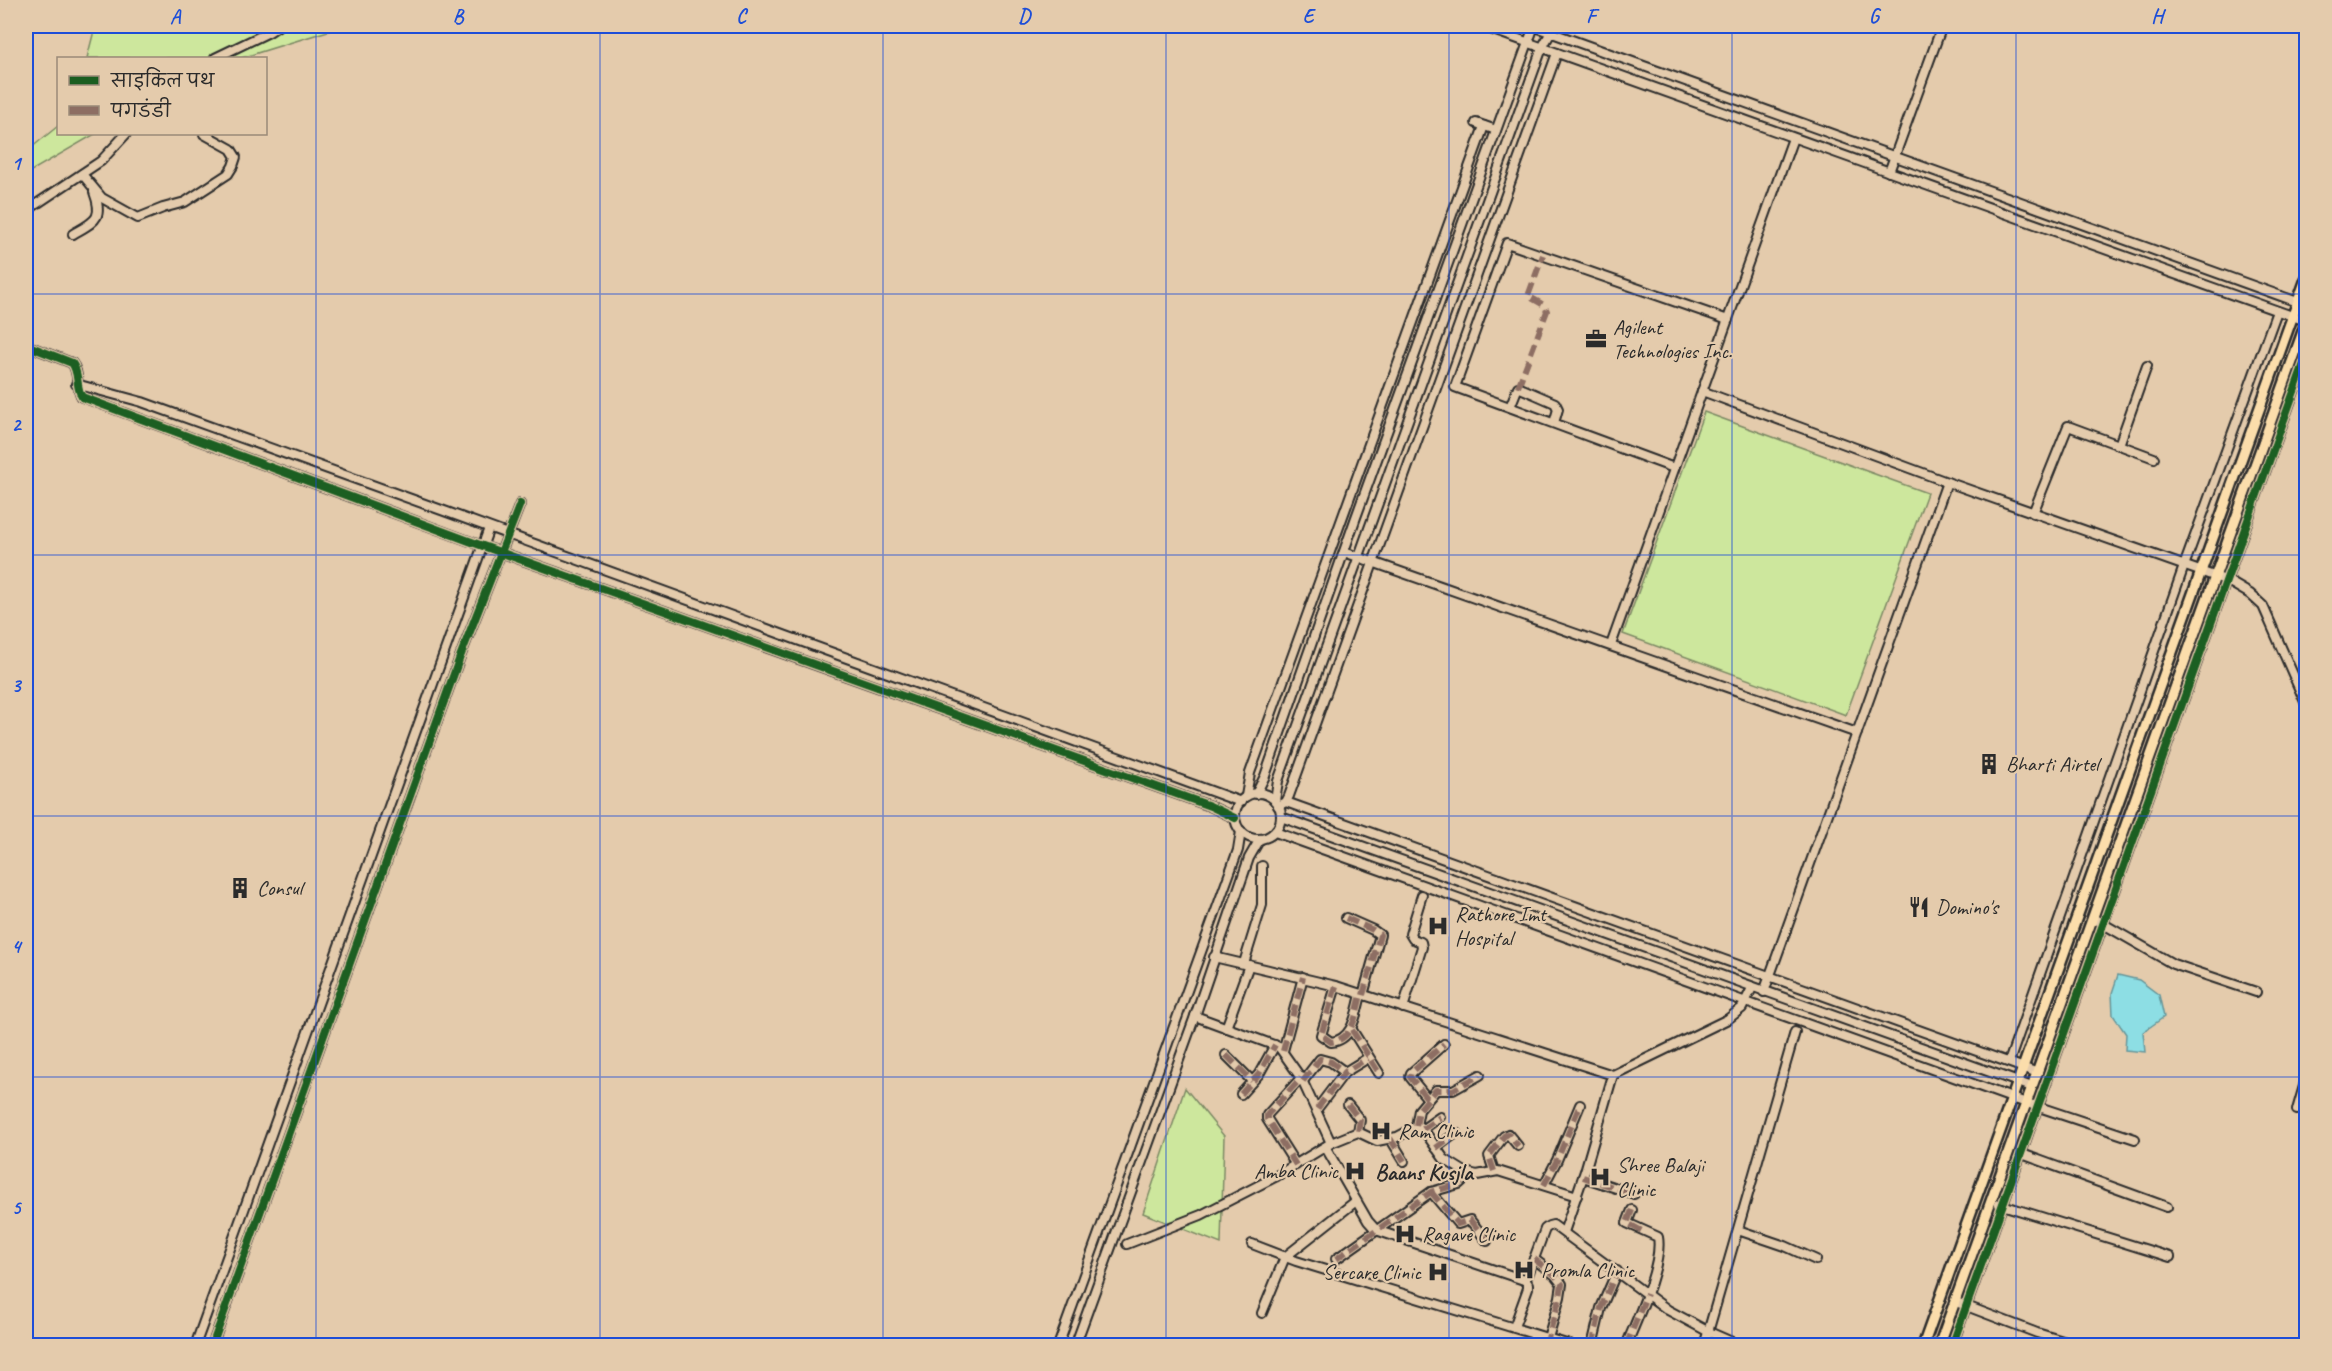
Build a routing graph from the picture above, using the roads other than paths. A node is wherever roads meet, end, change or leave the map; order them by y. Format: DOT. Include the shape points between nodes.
graph roads {
  1 [pos="278,26"];
  2 [pos="1482,26"];
  3 [pos="1534,26"];
  4 [pos="1942,26"];
  5 [pos="1551,32"];
  6 [pos="1528,42"];
  7 [pos="1542,48"];
  8 [pos="1557,53"];
  9 [pos="217,57"];
  10 [pos="1496,130"];
  11 [pos="125,135"];
  12 [pos="206,135"];
  13 [pos="1793,138"];
  14 [pos="1895,156"];
  15 [pos="1889,172"];
  16 [pos="82,174"];
  17 [pos="93,188"];
  18 [pos="1459,195"];
  19 [pos="1471,199"];
  20 [pos="26,211"];
  21 [pos="73,234"];
  22 [pos="2307,279"];
  23 [pos="2302,303"];
  24 [pos="2277,311"];
  25 [pos="2293,317"];
  26 [pos="1728,320"];
  27 [pos="2307,322"];
  28 [pos="26,345"];
  29 [pos="2307,358"];
  30 [pos="2146,366"];
  31 [pos="76,384"];
  32 [pos="1702,391"];
  33 [pos="1510,407"];
  34 [pos="1554,423"];
  35 [pos="2119,445"];
  36 [pos="2154,458"];
  37 [pos="1674,468"];
  38 [pos="1947,482"];
  39 [pos="520,504"];
  40 [pos="2033,513"];
  41 [pos="489,528"];
  42 [pos="507,535"];
  43 [pos="483,545"];
  44 [pos="501,552"];
  45 [pos="1344,552"];
  46 [pos="1358,557"];
  47 [pos="1373,562"];
  48 [pos="2184,566"];
  49 [pos="2201,572"];
  50 [pos="2216,576"];
  51 [pos="2228,581"];
  52 [pos="1611,645"];
  53 [pos="445,651"];
  54 [pos="460,657"];
  55 [pos="2307,681"];
  56 [pos="2299,686"];
  57 [pos="2307,704"];
  58 [pos="1857,733"];
  59 [pos="1256,794"];
  60 [pos="1244,799"];
  61 [pos="1280,803"];
  62 [pos="1281,817"];
  63 [pos="1235,818"];
  64 [pos="1241,831"];
  65 [pos="1275,832"];
  66 [pos="1260,839"];
  67 [pos="1262,866"];
  68 [pos="1422,895"];
  69 [pos="1346,918"];
  70 [pos="2093,918"];
  71 [pos="2105,924"];
  72 [pos="1214,957"];
  73 [pos="1246,964"];
  74 [pos="1303,977"];
  75 [pos="1770,977"];
  76 [pos="1336,986"];
  77 [pos="1752,988"];
  78 [pos="1764,992"];
  79 [pos="2256,992"];
  80 [pos="1362,995"];
  81 [pos="1747,1001"];
  82 [pos="1403,1008"];
  83 [pos="1195,1016"];
  84 [pos="1226,1028"];
  85 [pos="1352,1030"];
  86 [pos="1795,1032"];
  87 [pos="1444,1044"];
  88 [pos="1275,1045"];
  89 [pos="1166,1050"];
  90 [pos="1282,1051"];
  91 [pos="1181,1055"];
  92 [pos="1226,1055"];
  93 [pos="1368,1058"];
  94 [pos="2009,1062"];
  95 [pos="2024,1068"];
  96 [pos="1345,1072"];
  97 [pos="1380,1073"];
  98 [pos="2038,1073"];
  99 [pos="1480,1075"];
  100 [pos="1613,1075"];
  101 [pos="2307,1079"];
  102 [pos="1302,1080"];
  103 [pos="1252,1081"];
  104 [pos="2018,1082"];
  105 [pos="2032,1088"];
  106 [pos="1241,1094"];
  107 [pos="1427,1098"];
  108 [pos="2012,1098"];
  109 [pos="2027,1103"];
  110 [pos="1580,1105"];
  111 [pos="1348,1106"];
  112 [pos="2039,1107"];
  113 [pos="1317,1109"];
  114 [pos="2297,1110"];
  115 [pos="1440,1118"];
  116 [pos="1420,1127"];
  117 [pos="1358,1132"];
  118 [pos="1456,1133"];
  119 [pos="1390,1138"];
  120 [pos="2135,1140"];
  121 [pos="1329,1146"];
  122 [pos="1518,1146"];
  123 [pos="1436,1148"];
  124 [pos="2022,1154"];
  125 [pos="1404,1161"];
  126 [pos="1296,1165"];
  127 [pos="1494,1171"];
  128 [pos="1470,1174"];
  129 [pos="1583,1177"];
  130 [pos="1544,1185"];
  131 [pos="1431,1192"];
  132 [pos="1634,1194"];
  133 [pos="1577,1196"];
  134 [pos="1356,1201"];
  135 [pos="1991,1201"];
  136 [pos="2003,1205"];
  137 [pos="2168,1207"];
  138 [pos="1632,1210"];
  139 [pos="1376,1230"];
  140 [pos="1738,1230"];
  141 [pos="1564,1232"];
  142 [pos="1487,1241"];
  143 [pos="1127,1244"];
  144 [pos="1252,1244"];
  145 [pos="1285,1257"];
  146 [pos="2170,1257"];
  147 [pos="1336,1259"];
  148 [pos="1534,1259"];
  149 [pos="1816,1260"];
  150 [pos="1617,1271"];
  151 [pos="1525,1280"];
  152 [pos="1647,1294"];
  153 [pos="1956,1302"];
  154 [pos="1967,1306"];
  155 [pos="1262,1312"];
  156 [pos="1514,1327"];
  157 [pos="1709,1332"];
  158 [pos="1548,1338"];
  159 [pos="195,1346"];
  160 [pos="212,1346"];
  161 [pos="1058,1346"];
  162 [pos="1075,1346"];
  163 [pos="1573,1346"];
  164 [pos="1592,1346"];
  165 [pos="1626,1346"];
  166 [pos="1704,1346"];
  167 [pos="1741,1346"];
  168 [pos="1923,1346"];
  169 [pos="1939,1346"];
  170 [pos="1952,1346"];
  171 [pos="2079,1346"];
  1 -- 9 [label="street"];
  2 -- 6 [label="street"];
  3 -- 5 [label="street"];
  3 -- 6 [label="street"];
  4 -- 14 [label="street"];
  5 -- 7 [label="street"];
  5 -- 14 [label="street"];
  6 -- 7 [label="street"];
  6 -- 10 [label="street"];
  7 -- 8 [label="street"];
  7 -- 46 [label="street"];
  8 -- 13 [label="street"];
  8 -- 47 [label="street"];
  10 -- 18 [label="street" via="1480,125"];
  10 -- 19 [label="street"];
  11 -- 16 [label="street" via="101,161"];
  12 -- 17 [label="street" via="231,150 236,157 234,166 185,202 138,218 102,198"];
  13 -- 15 [label="street"];
  13 -- 26 [label="street"];
  14 -- 15 [label="street"];
  14 -- 23 [label="street"];
  15 -- 24 [label="street"];
  16 -- 17 [label="street"];
  16 -- 20 [label="street"];
  17 -- 21 [label="street" via="99,213"];
  18 -- 19 [label="street"];
  18 -- 60 [label="street" via="1250,773"];
  19 -- 45 [label="street"];
  22 -- 23 [label="main road"];
  23 -- 25 [label="main road"];
  24 -- 25 [label="street"];
  24 -- 48 [label="street"];
  25 -- 27 [label="street"];
  25 -- 49 [label="main road"];
  26 -- 32 [label="street"];
  26 -- 33 [label="street" via="1507,243 1455,387"];
  27 -- 50 [label="main road"];
  28 -- 31 [label="street" via="72,363"];
  29 -- 51 [label="street"];
  30 -- 35 [label="street"];
  31 -- 41 [label="street" via="142,402"];
  31 -- 43 [label="street" via="82,397"];
  32 -- 37 [label="street"];
  32 -- 38 [label="street"];
  33 -- 34 [label="street"];
  33 -- 34 [label="street" via="1518,387 1555,403 1558,409"];
  34 -- 37 [label="street"];
  35 -- 36 [label="street"];
  35 -- 40 [label="street" via="2068,426"];
  37 -- 52 [label="street"];
  38 -- 40 [label="street"];
  38 -- 58 [label="street"];
  39 -- 42 [label="street"];
  40 -- 48 [label="street"];
  41 -- 42 [label="street"];
  41 -- 43 [label="street"];
  42 -- 44 [label="street"];
  42 -- 60 [label="street"];
  43 -- 44 [label="street"];
  43 -- 53 [label="street"];
  44 -- 54 [label="street"];
  44 -- 63 [label="street"];
  45 -- 46 [label="street"];
  45 -- 59 [label="street"];
  46 -- 47 [label="street"];
  46 -- 61 [label="street" via="1278,781"];
  47 -- 52 [label="street"];
  47 -- 61 [label="street"];
  48 -- 49 [label="street"];
  48 -- 94 [label="street"];
  49 -- 50 [label="street"];
  49 -- 95 [label="main road"];
  50 -- 51 [label="street"];
  50 -- 70 [label="main road"];
  51 -- 56 [label="street" via="2263,606"];
  51 -- 71 [label="street"];
  52 -- 58 [label="street"];
  53 -- 54 [label="street"];
  53 -- 159 [label="street"];
  54 -- 160 [label="street"];
  55 -- 56 [label="street"];
  56 -- 57 [label="street"];
  58 -- 75 [label="street"];
  59 -- 60 [label="street"];
  59 -- 61 [label="street"];
  60 -- 63 [label="street"];
  61 -- 62 [label="street"];
  61 -- 75 [label="street"];
  62 -- 65 [label="street"];
  62 -- 77 [label="street"];
  63 -- 64 [label="street"];
  64 -- 66 [label="street"];
  64 -- 89 [label="street" via="1238,850"];
  65 -- 66 [label="street"];
  65 -- 81 [label="street"];
  66 -- 72 [label="street" via="1249,858"];
  67 -- 73 [label="street" via="1262,904"];
  68 -- 82 [label="street" via="1410,934 1422,947"];
  69 -- 80 [label="street" via="1380,935"];
  70 -- 71 [label="street"];
  70 -- 98 [label="main road"];
  71 -- 79 [label="street" via="2173,964"];
  71 -- 112 [label="street"];
  72 -- 73 [label="street"];
  72 -- 83 [label="street"];
  73 -- 74 [label="street"];
  73 -- 84 [label="street"];
  74 -- 76 [label="street"];
  74 -- 90 [label="street"];
  75 -- 78 [label="street"];
  75 -- 94 [label="street"];
  76 -- 80 [label="street"];
  76 -- 85 [label="street" via="1321,1035 1335,1043"];
  77 -- 78 [label="street"];
  77 -- 81 [label="street"];
  78 -- 104 [label="street"];
  80 -- 82 [label="street"];
  80 -- 85 [label="street"];
  81 -- 100 [label="street" via="1728,1019"];
  81 -- 108 [label="street"];
  82 -- 100 [label="street"];
  83 -- 84 [label="street"];
  83 -- 91 [label="street"];
  84 -- 88 [label="street"];
  85 -- 93 [label="street"];
  86 -- 140 [label="street"];
  87 -- 107 [label="street" via="1411,1073"];
  88 -- 90 [label="street"];
  88 -- 103 [label="street"];
  89 -- 91 [label="street"];
  89 -- 161 [label="street"];
  90 -- 102 [label="street"];
  91 -- 162 [label="street"];
  92 -- 103 [label="street"];
  93 -- 96 [label="street"];
  93 -- 97 [label="street"];
  94 -- 95 [label="street"];
  95 -- 98 [label="street"];
  95 -- 104 [label="main road"];
  96 -- 102 [label="street" via="1320,1059"];
  96 -- 113 [label="street"];
  98 -- 105 [label="main road"];
  99 -- 107 [label="street" via="1454,1090 1438,1089"];
  100 -- 129 [label="street"];
  101 -- 114 [label="street"];
  102 -- 113 [label="street"];
  102 -- 126 [label="street" via="1270,1110 1267,1119"];
  103 -- 106 [label="street"];
  104 -- 105 [label="street"];
  104 -- 108 [label="main road"];
  105 -- 109 [label="main road"];
  107 -- 116 [label="street" via="1419,1110"];
  108 -- 109 [label="street"];
  108 -- 168 [label="main road"];
  109 -- 112 [label="street"];
  109 -- 135 [label="main road"];
  110 -- 130 [label="street"];
  111 -- 117 [label="street" via="1360,1120"];
  112 -- 120 [label="street"];
  112 -- 124 [label="street"];
  113 -- 121 [label="street"];
  115 -- 116 [label="street"];
  116 -- 119 [label="street"];
  116 -- 123 [label="street"];
  117 -- 119 [label="street" via="1376,1141"];
  117 -- 121 [label="street"];
  118 -- 123 [label="street"];
  119 -- 125 [label="street"];
  121 -- 126 [label="street"];
  121 -- 134 [label="street"];
  122 -- 127 [label="street" via="1508,1134 1504,1136 1490,1154"];
  123 -- 128 [label="street" via="1444,1160"];
  124 -- 136 [label="street"];
  124 -- 137 [label="street"];
  126 -- 143 [label="street" via="1201,1215"];
  127 -- 128 [label="street"];
  127 -- 130 [label="street"];
  128 -- 131 [label="street" via="1459,1184"];
  129 -- 132 [label="street"];
  129 -- 133 [label="street"];
  130 -- 133 [label="street"];
  131 -- 139 [label="street"];
  131 -- 142 [label="street" via="1458,1224 1470,1220"];
  133 -- 141 [label="street"];
  134 -- 139 [label="street"];
  134 -- 145 [label="street"];
  135 -- 136 [label="street"];
  135 -- 153 [label="main road"];
  136 -- 146 [label="street"];
  136 -- 154 [label="street"];
  138 -- 152 [label="street" via="1627,1223 1658,1237"];
  139 -- 147 [label="street"];
  139 -- 151 [label="street"];
  140 -- 149 [label="street"];
  140 -- 157 [label="street"];
  141 -- 148 [label="street" via="1548,1226"];
  141 -- 150 [label="street"];
  144 -- 145 [label="street"];
  145 -- 155 [label="street"];
  145 -- 156 [label="street"];
  148 -- 151 [label="street"];
  148 -- 158 [label="street" via="1562,1284"];
  150 -- 152 [label="street"];
  150 -- 164 [label="street" via="1601,1308"];
  151 -- 156 [label="street" via="1528,1288"];
  152 -- 157 [label="street"];
  152 -- 165 [label="street"];
  153 -- 154 [label="street"];
  153 -- 169 [label="main road"];
  154 -- 170 [label="street"];
  154 -- 171 [label="street"];
  156 -- 158 [label="street"];
  157 -- 166 [label="street"];
  157 -- 167 [label="street"];
  158 -- 163 [label="street"];
}
